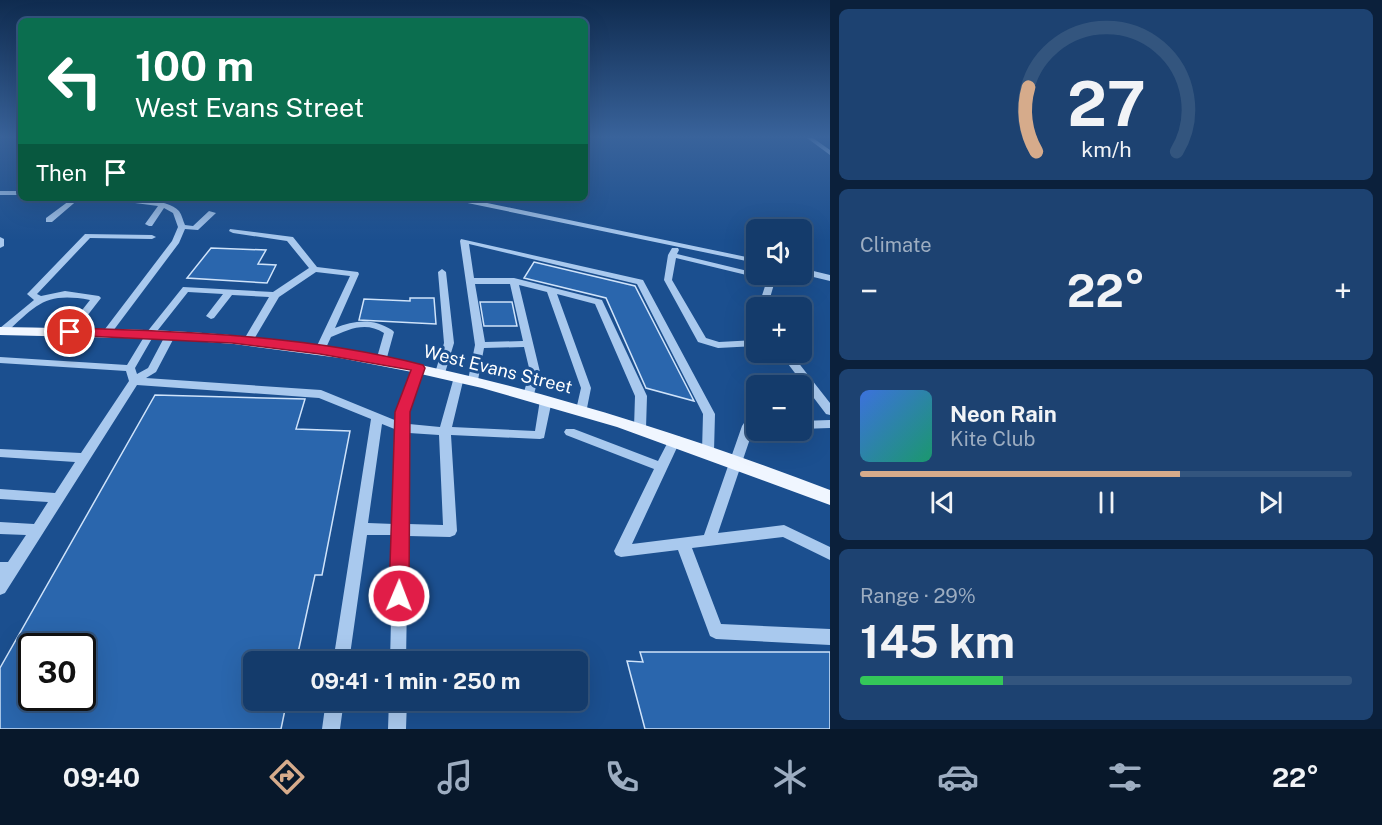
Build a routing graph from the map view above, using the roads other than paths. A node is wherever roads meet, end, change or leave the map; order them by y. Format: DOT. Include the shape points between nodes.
graph roads {
  1 [pos="0,193"];
  2 [pos="9,193"];
  3 [pos="18,194"];
  4 [pos="0,200"];
  5 [pos="73,201"];
  6 [pos="150,201"];
  7 [pos="166,201"];
  8 [pos="468,201"];
  9 [pos="160,204"];
  10 [pos="212,213"];
  11 [pos="49,220"];
  12 [pos="149,224"];
  13 [pos="182,228"];
  14 [pos="233,231"];
  15 [pos="152,237"];
  16 [pos="0,239"];
  17 [pos="678,243"];
  18 [pos="0,246"];
  19 [pos="672,255"];
  20 [pos="746,259"];
  21 [pos="314,269"];
  22 [pos="746,271"];
  23 [pos="442,272"];
  24 [pos="812,274"];
  25 [pos="830,278"];
  26 [pos="470,281"];
  27 [pos="514,281"];
  28 [pos="551,290"];
  29 [pos="229,292"];
  30 [pos="275,295"];
  31 [pos="39,298"];
  32 [pos="211,316"];
  33 [pos="1,331"];
  34 [pos="70,332"];
  35 [pos="106,333"];
  36 [pos="150,334"];
  37 [pos="171,334"];
  38 [pos="327,334"];
  39 [pos="248,341"];
  40 [pos="529,344"];
  41 [pos="746,344"];
  42 [pos="480,345"];
  43 [pos="320,350"];
  44 [pos="0,360"];
  45 [pos="381,361"];
  46 [pos="793,363"];
  47 [pos="418,368"];
  48 [pos="440,373"];
  49 [pos="132,375"];
  50 [pos="466,379"];
  51 [pos="530,395"];
  52 [pos="546,400"];
  53 [pos="582,410"];
  54 [pos="830,411"];
  55 [pos="377,417"];
  56 [pos="830,424"];
  57 [pos="812,425"];
  58 [pos="402,428"];
  59 [pos="640,428"];
  60 [pos="445,431"];
  61 [pos="570,432"];
  62 [pos="746,432"];
  63 [pos="675,440"];
  64 [pos="708,451"];
  65 [pos="0,453"];
  66 [pos="85,458"];
  67 [pos="737,461"];
  68 [pos="661,467"];
  69 [pos="0,494"];
  70 [pos="59,498"];
  71 [pos="830,498"];
  72 [pos="0,528"];
  73 [pos="360,529"];
  74 [pos="36,530"];
  75 [pos="401,530"];
  76 [pos="709,540"];
  77 [pos="683,543"];
  78 [pos="830,554"];
  79 [pos="6,568"];
  80 [pos="0,588"];
  81 [pos="830,637"];
  82 [pos="343,651"];
  83 [pos="398,651"];
  84 [pos="333,711"];
  85 [pos="398,711"];
  86 [pos="331,729"];
  87 [pos="397,729"];
  1 -- 2 [label="street"];
  2 -- 3 [label="street"];
  2 -- 4 [label="street"];
  5 -- 11 [label="street"];
  6 -- 9 [label="street"];
  7 -- 9 [label="street"];
  8 -- 17 [label="street"];
  9 -- 12 [label="street"];
  9 -- 13 [label="street" via="176,212"];
  10 -- 13 [label="street" via="195,228"];
  13 -- 35 [label="street"];
  14 -- 21 [label="street" via="290,239"];
  15 -- 31 [label="street" via="88,236 32,294"];
  16 -- 18 [label="street"];
  17 -- 19 [label="street"];
  17 -- 20 [label="street"];
  19 -- 22 [label="street"];
  19 -- 41 [label="street" via="668,280 702,340 718,345"];
  21 -- 30 [label="street"];
  21 -- 38 [label="street" via="355,274"];
  23 -- 48 [label="street" via="449,344"];
  24 -- 25 [label="street"];
  26 -- 27 [label="street"];
  26 -- 42 [label="street"];
  26 -- 64 [label="street" via="464,241 639,282 709,414"];
  27 -- 28 [label="street"];
  27 -- 40 [label="street"];
  28 -- 53 [label="street" via="586,388"];
  28 -- 59 [label="street" via="599,302 641,396"];
  29 -- 30 [label="street"];
  29 -- 32 [label="street"];
  29 -- 36 [label="street" via="186,289"];
  30 -- 39 [label="street"];
  31 -- 33 [label="street"];
  31 -- 34 [label="street" via="68,292 96,298"];
  33 -- 34 [label="main road, West Evans Street"];
  34 -- 35 [label="main road, West Evans Street"];
  35 -- 36 [label="main road, West Evans Street"];
  36 -- 37 [label="main road, West Evans Street"];
  36 -- 49 [label="street"];
  37 -- 39 [label="main road, West Evans Street"];
  37 -- 49 [label="street" via="152,370"];
  38 -- 43 [label="street"];
  38 -- 45 [label="street" via="356,324 379,325 389,332"];
  39 -- 43 [label="main road, West Evans Street"];
  40 -- 42 [label="street"];
  40 -- 51 [label="street" via="535,372"];
  42 -- 50 [label="street"];
  43 -- 45 [label="main road, West Evans Street"];
  44 -- 49 [label="street"];
  45 -- 47 [label="main road, West Evans Street"];
  46 -- 54 [label="street"];
  47 -- 48 [label="main road, West Evans Street"];
  47 -- 58 [label="street" via="403,412"];
  48 -- 50 [label="main road, West Evans Street"];
  49 -- 55 [label="street" via="321,394"];
  49 -- 66 [label="street"];
  50 -- 51 [label="main road, West Evans Street"];
  50 -- 60 [label="street"];
  51 -- 52 [label="main road, West Evans Street"];
  52 -- 53 [label="main road, West Evans Street"];
  52 -- 60 [label="street" via="540,435"];
  53 -- 59 [label="main road, West Evans Street"];
  55 -- 58 [label="street"];
  55 -- 73 [label="street"];
  56 -- 57 [label="street"];
  58 -- 60 [label="street"];
  58 -- 75 [label="street"];
  59 -- 63 [label="main road, West Evans Street"];
  60 -- 75 [label="street" via="450,531"];
  61 -- 68 [label="street"];
  62 -- 67 [label="street"];
  63 -- 64 [label="main road, West Evans Street"];
  63 -- 68 [label="street"];
  64 -- 67 [label="main road, West Evans Street"];
  65 -- 66 [label="street"];
  66 -- 70 [label="street"];
  67 -- 71 [label="main road, West Evans Street"];
  67 -- 76 [label="street"];
  68 -- 77 [label="street" via="621,551"];
  69 -- 70 [label="street"];
  70 -- 74 [label="street"];
  72 -- 74 [label="street"];
  73 -- 75 [label="street"];
  73 -- 82 [label="street"];
  74 -- 79 [label="street"];
  75 -- 83 [label="street"];
  76 -- 77 [label="street"];
  76 -- 78 [label="street" via="784,531"];
  77 -- 81 [label="street" via="716,631"];
  79 -- 80 [label="street"];
  84 -- 86 [label="street"];
  85 -- 87 [label="street"];
}
